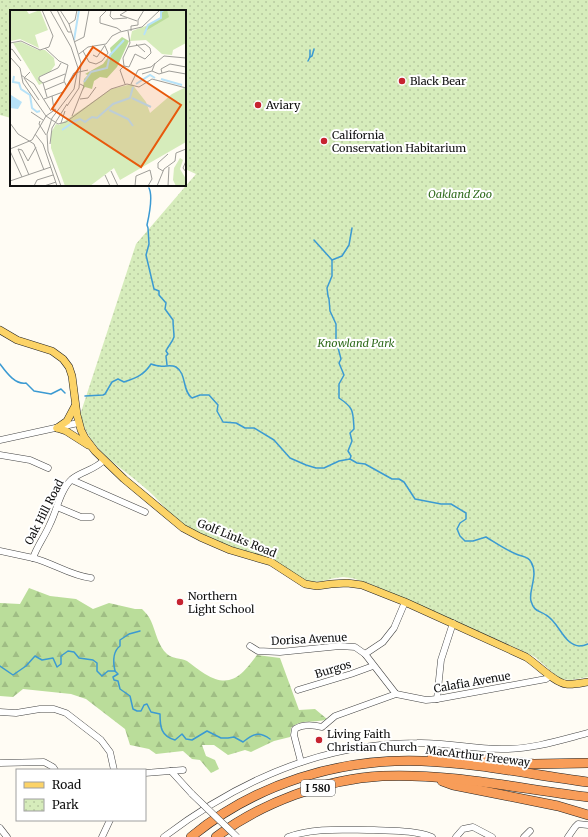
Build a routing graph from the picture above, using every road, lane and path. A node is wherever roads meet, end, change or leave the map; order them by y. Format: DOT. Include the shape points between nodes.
graph roads {
  1 [pos="0,330"];
  2 [pos="75,404"];
  3 [pos="78,423"];
  4 [pos="57,428"];
  5 [pos="0,440"];
  6 [pos="92,447"];
  7 [pos="0,455"];
  8 [pos="104,460"];
  9 [pos="48,468"];
  10 [pos="72,480"];
  11 [pos="57,507"];
  12 [pos="144,512"];
  13 [pos="91,517"];
  14 [pos="0,551"];
  15 [pos="33,558"];
  16 [pos="91,578"];
  17 [pos="405,602"];
  18 [pos="453,624"];
  19 [pos="250,646"];
  20 [pos="365,654"];
  21 [pos="373,666"];
  22 [pos="550,676"];
  23 [pos="588,682"];
  24 [pos="298,690"];
  25 [pos="396,694"];
  26 [pos="437,699"];
  27 [pos="0,712"];
  28 [pos="588,732"];
  29 [pos="381,761"];
  30 [pos="301,762"];
  31 [pos="0,763"];
  32 [pos="588,763"];
  33 [pos="54,769"];
  34 [pos="114,769"];
  35 [pos="183,770"];
  36 [pos="171,771"];
  37 [pos="146,774"];
  38 [pos="431,777"];
  39 [pos="588,782"];
  40 [pos="588,797"];
  41 [pos="588,815"];
  42 [pos="110,821"];
  43 [pos="588,825"];
  44 [pos="0,828"];
  45 [pos="530,832"];
  46 [pos="376,834"];
  47 [pos="7,837"];
  48 [pos="102,837"];
  49 [pos="164,837"];
  50 [pos="191,837"];
  51 [pos="216,837"];
  52 [pos="237,837"];
  53 [pos="288,837"];
  54 [pos="432,837"];
  55 [pos="456,837"];
  56 [pos="492,837"];
  57 [pos="524,837"];
  58 [pos="568,837"];
  1 -- 2 [label="main road, Golf Links Road" via="17,340 52,351 63,359 72,376"];
  2 -- 3 [label="main road, Golf Links Road"];
  2 -- 4 [label="main road" via="69,418"];
  3 -- 4 [label="street"];
  3 -- 6 [label="main road, Golf Links Road"];
  4 -- 5 [label="street"];
  4 -- 6 [label="main road"];
  6 -- 8 [label="main road, Golf Links Road"];
  7 -- 9 [label="street" via="30,460"];
  8 -- 10 [label="street, Oak Hill Road" via="95,468"];
  8 -- 17 [label="main road, Golf Links Road" via="183,528 200,537 230,550 271,562 305,584 362,585"];
  10 -- 11 [label="street, Oak Hill Road"];
  10 -- 12 [label="street"];
  11 -- 13 [label="street" via="81,517"];
  11 -- 15 [label="street, Oak Hill Road"];
  14 -- 15 [label="street, Oak Hill Road"];
  15 -- 16 [label="street" via="47,561 80,577"];
  17 -- 18 [label="main road, Golf Links Road"];
  17 -- 20 [label="street" via="394,628 383,642"];
  18 -- 22 [label="main road, Golf Links Road" via="526,657"];
  18 -- 26 [label="street" via="441,660"];
  19 -- 20 [label="street, Dorisa Avenue" via="258,651 280,652 355,647"];
  20 -- 21 [label="street"];
  21 -- 24 [label="street, Burgos"];
  21 -- 25 [label="street"];
  22 -- 23 [label="main road, Golf Links Road" via="565,684"];
  22 -- 26 [label="street, Calafia Avenue" via="546,679"];
  25 -- 26 [label="street, Calafia Avenue" via="426,700"];
  25 -- 30 [label="street" via="336,716 322,727 297,728 294,736"];
  27 -- 34 [label="street" via="54,709 66,713 101,740 110,752"];
  28 -- 30 [label="street" via="554,742 506,749 432,743 374,745"];
  29 -- 32 [label="highway" via="446,756 534,764"];
  29 -- 39 [label="highway, MacArthur Freeway / I 580" via="444,762"];
  29 -- 50 [label="highway, MacArthur Freeway / I 580" via="316,773 275,787 233,808"];
  30 -- 49 [label="street" via="240,787"];
  31 -- 33 [label="street" via="44,762"];
  35 -- 36 [label="street"];
  36 -- 37 [label="street"];
  36 -- 52 [label="street, bridge"];
  38 -- 40 [label="highway, I 580"];
  38 -- 41 [label="highway" via="453,785 558,806"];
  38 -- 51 [label="highway, I 580" via="376,777 320,787 280,801 240,821"];
  42 -- 48 [label="street"];
  43 -- 58 [label="street" via="578,824"];
  44 -- 47 [label="street"];
  45 -- 57 [label="street"];
  46 -- 53 [label="street" via="342,829 319,830"];
  46 -- 54 [label="street" via="404,831"];
  55 -- 56 [label="street" via="463,829 473,827"];
}
